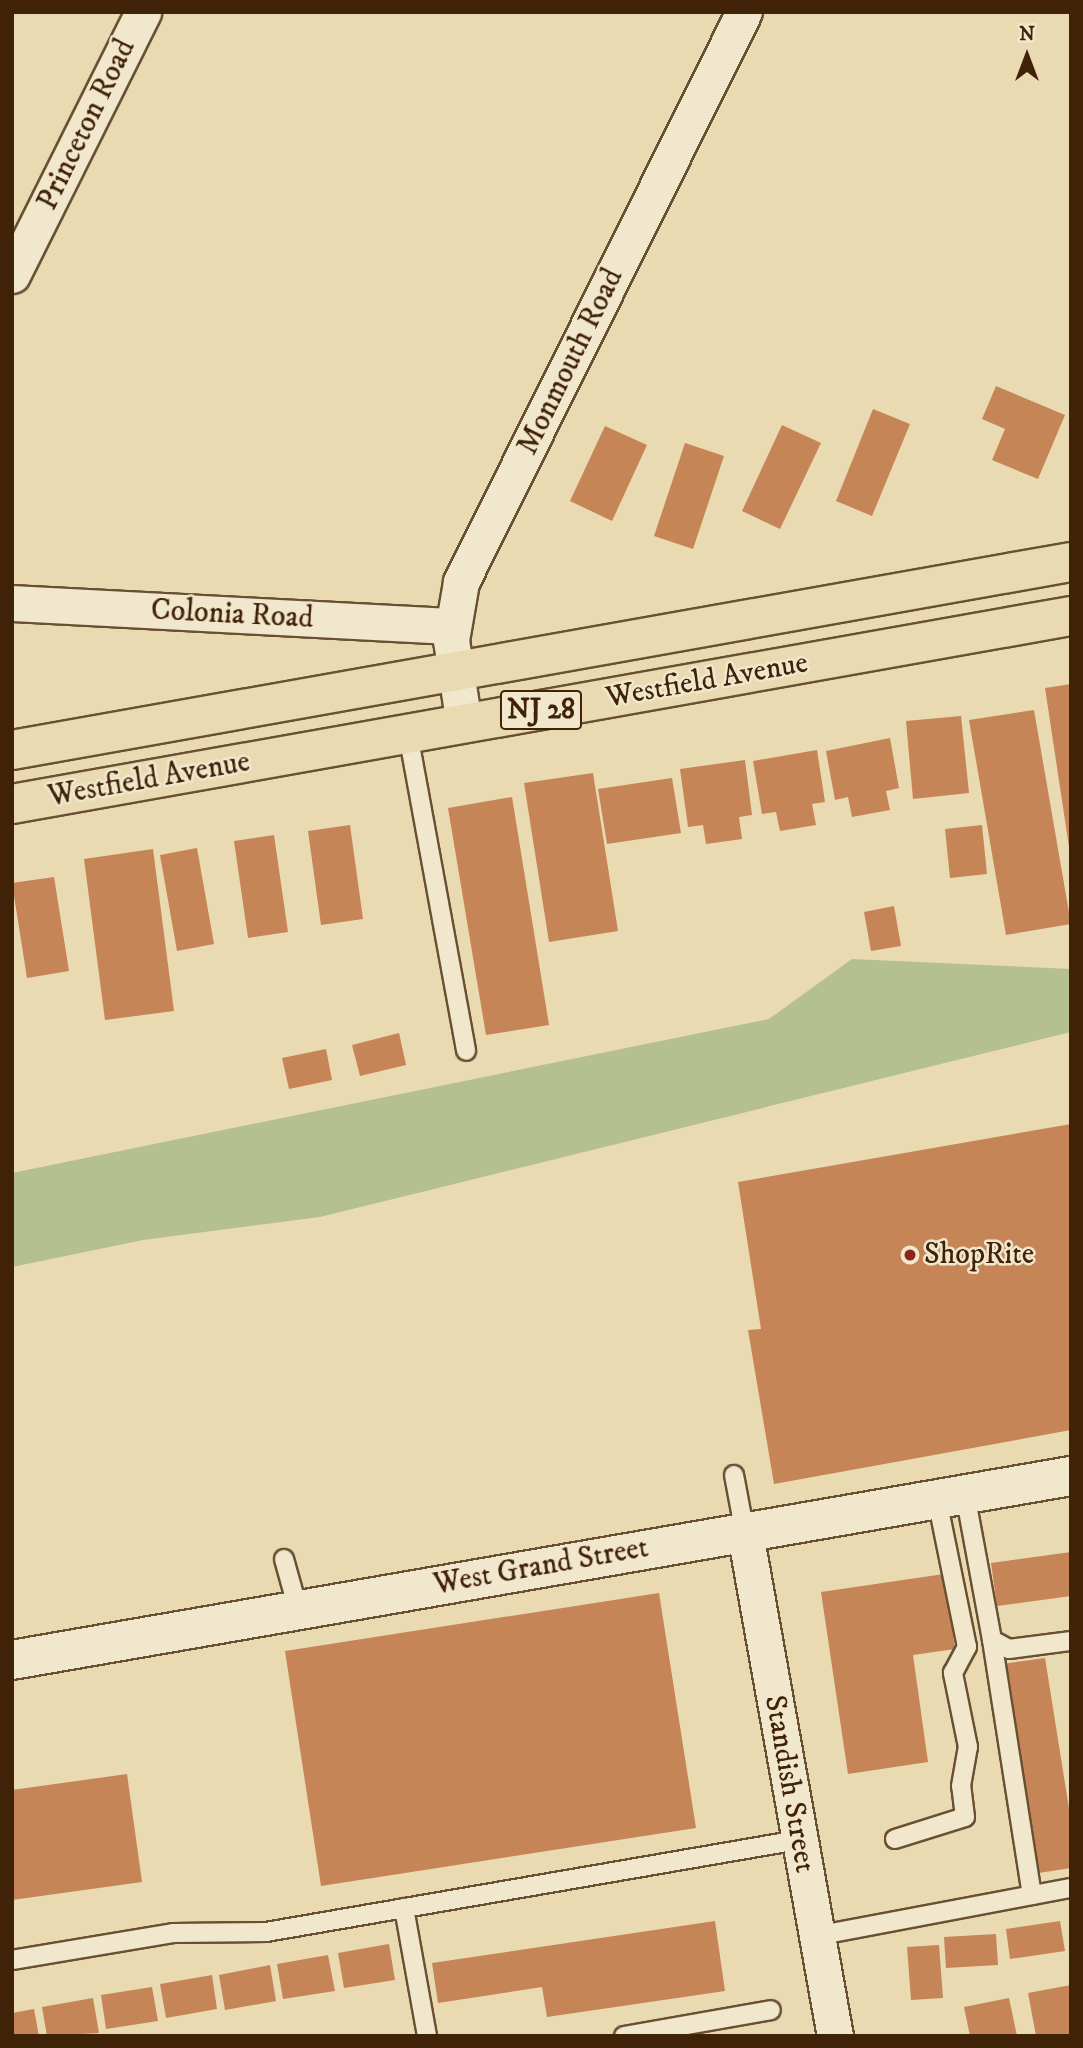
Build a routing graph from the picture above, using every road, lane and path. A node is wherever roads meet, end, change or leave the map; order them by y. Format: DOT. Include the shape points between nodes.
graph roads {
  1 [pos="143,12"];
  2 [pos="744,12"];
  3 [pos="12,275"];
  4 [pos="1071,562"];
  5 [pos="12,603"];
  6 [pos="1071,616"];
  7 [pos="451,626"];
  8 [pos="455,671"];
  9 [pos="464,724"];
  10 [pos="408,734"];
  11 [pos="12,750"];
  12 [pos="12,804"];
  13 [pos="466,1051"];
  14 [pos="734,1475"];
  15 [pos="1071,1476"];
  16 [pos="951,1497"];
  17 [pos="745,1533"];
  18 [pos="284,1559"];
  19 [pos="298,1609"];
  20 [pos="992,1640"];
  21 [pos="1071,1641"];
  22 [pos="12,1660"];
  23 [pos="895,1839"];
  24 [pos="798,1840"];
  25 [pos="1071,1888"];
  26 [pos="1032,1895"];
  27 [pos="404,1908"];
  28 [pos="816,1936"];
  29 [pos="12,1959"];
  30 [pos="771,2010"];
  31 [pos="426,2036"];
  32 [pos="624,2036"];
  33 [pos="835,2036"];
  1 -- 3 [label="street, Princeton Road"];
  2 -- 7 [label="street, Monmouth Road" via="461,582"];
  4 -- 8 [label="main road, Westfield Avenue / NJ 28"];
  5 -- 7 [label="street, Colonia Road"];
  6 -- 9 [label="main road, Westfield Avenue / NJ 28"];
  7 -- 8 [label="street, Monmouth Road"];
  8 -- 9 [label="street, Monmouth Road"];
  8 -- 11 [label="main road, Westfield Avenue / NJ 28"];
  9 -- 10 [label="main road, Westfield Avenue / NJ 28"];
  10 -- 12 [label="main road, Westfield Avenue / NJ 28"];
  10 -- 13 [label="lane"];
  14 -- 17 [label="lane"];
  15 -- 16 [label="street, West Grand Street"];
  16 -- 17 [label="street, West Grand Street"];
  16 -- 20 [label="lane"];
  16 -- 23 [label="lane" via="967,1647 953,1674 968,1747 961,1786 965,1817"];
  17 -- 19 [label="street, West Grand Street"];
  17 -- 24 [label="street, Standish Street"];
  18 -- 19 [label="lane"];
  19 -- 22 [label="street, West Grand Street"];
  20 -- 21 [label="lane" via="1010,1649"];
  20 -- 26 [label="lane"];
  24 -- 27 [label="lane"];
  24 -- 28 [label="street, Standish Street"];
  25 -- 26 [label="lane"];
  26 -- 28 [label="lane"];
  27 -- 29 [label="lane" via="244,1934 173,1933"];
  27 -- 31 [label="lane"];
  28 -- 33 [label="street, Standish Street"];
  30 -- 32 [label="lane"];
}
